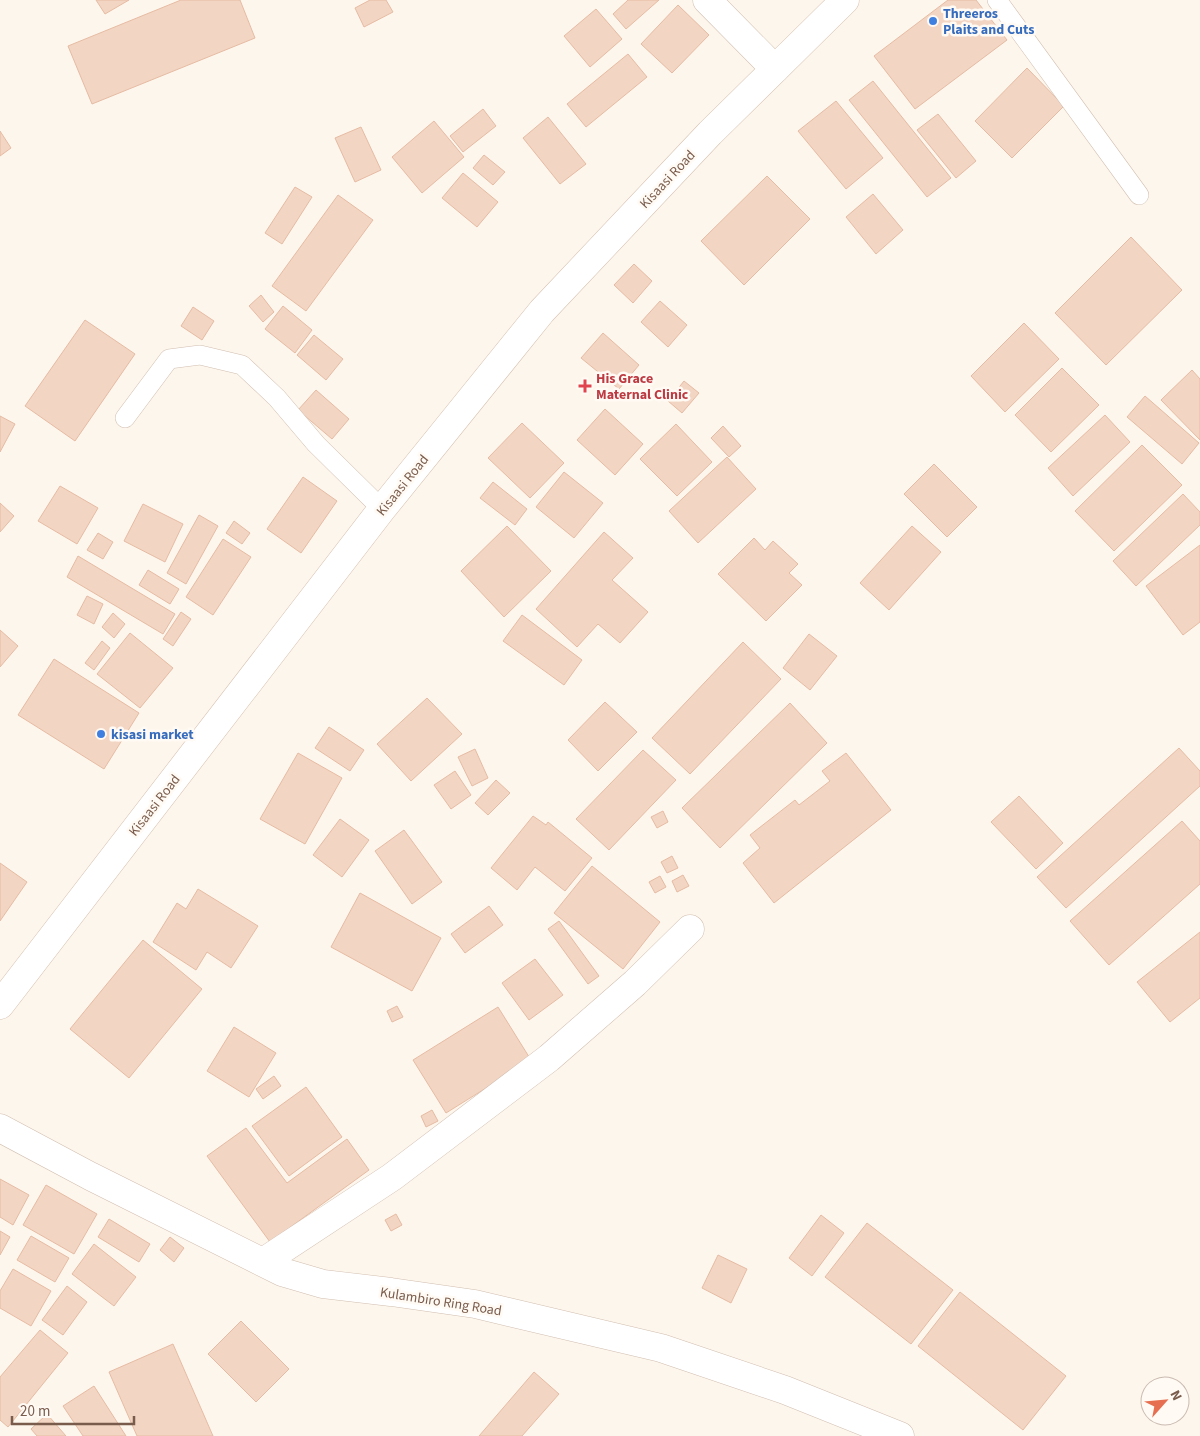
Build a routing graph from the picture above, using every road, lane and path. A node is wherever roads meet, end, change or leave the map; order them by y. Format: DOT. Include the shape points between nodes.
graph roads {
  1 [pos="707,0"];
  2 [pos="845,0"];
  3 [pos="997,0"];
  4 [pos="775,68"];
  5 [pos="1139,195"];
  6 [pos="125,418"];
  7 [pos="382,509"];
  8 [pos="690,929"];
  9 [pos="0,1005"];
  10 [pos="0,1128"];
  11 [pos="263,1262"];
  12 [pos="900,1436"];
  1 -- 4 [label="street"];
  2 -- 4 [label="street, Kisaasi Road"];
  3 -- 5 [label="lane"];
  4 -- 7 [label="street, Kisaasi Road" via="542,311"];
  6 -- 7 [label="lane" via="169,359 200,355 242,365"];
  7 -- 9 [label="street, Kisaasi Road"];
  8 -- 11 [label="street" via="635,983 549,1058 392,1177"];
  10 -- 11 [label="street, Kulambiro Ring Road"];
  11 -- 12 [label="street, Kulambiro Ring Road" via="282,1272 323,1284 475,1304 661,1348 785,1390"];
}
